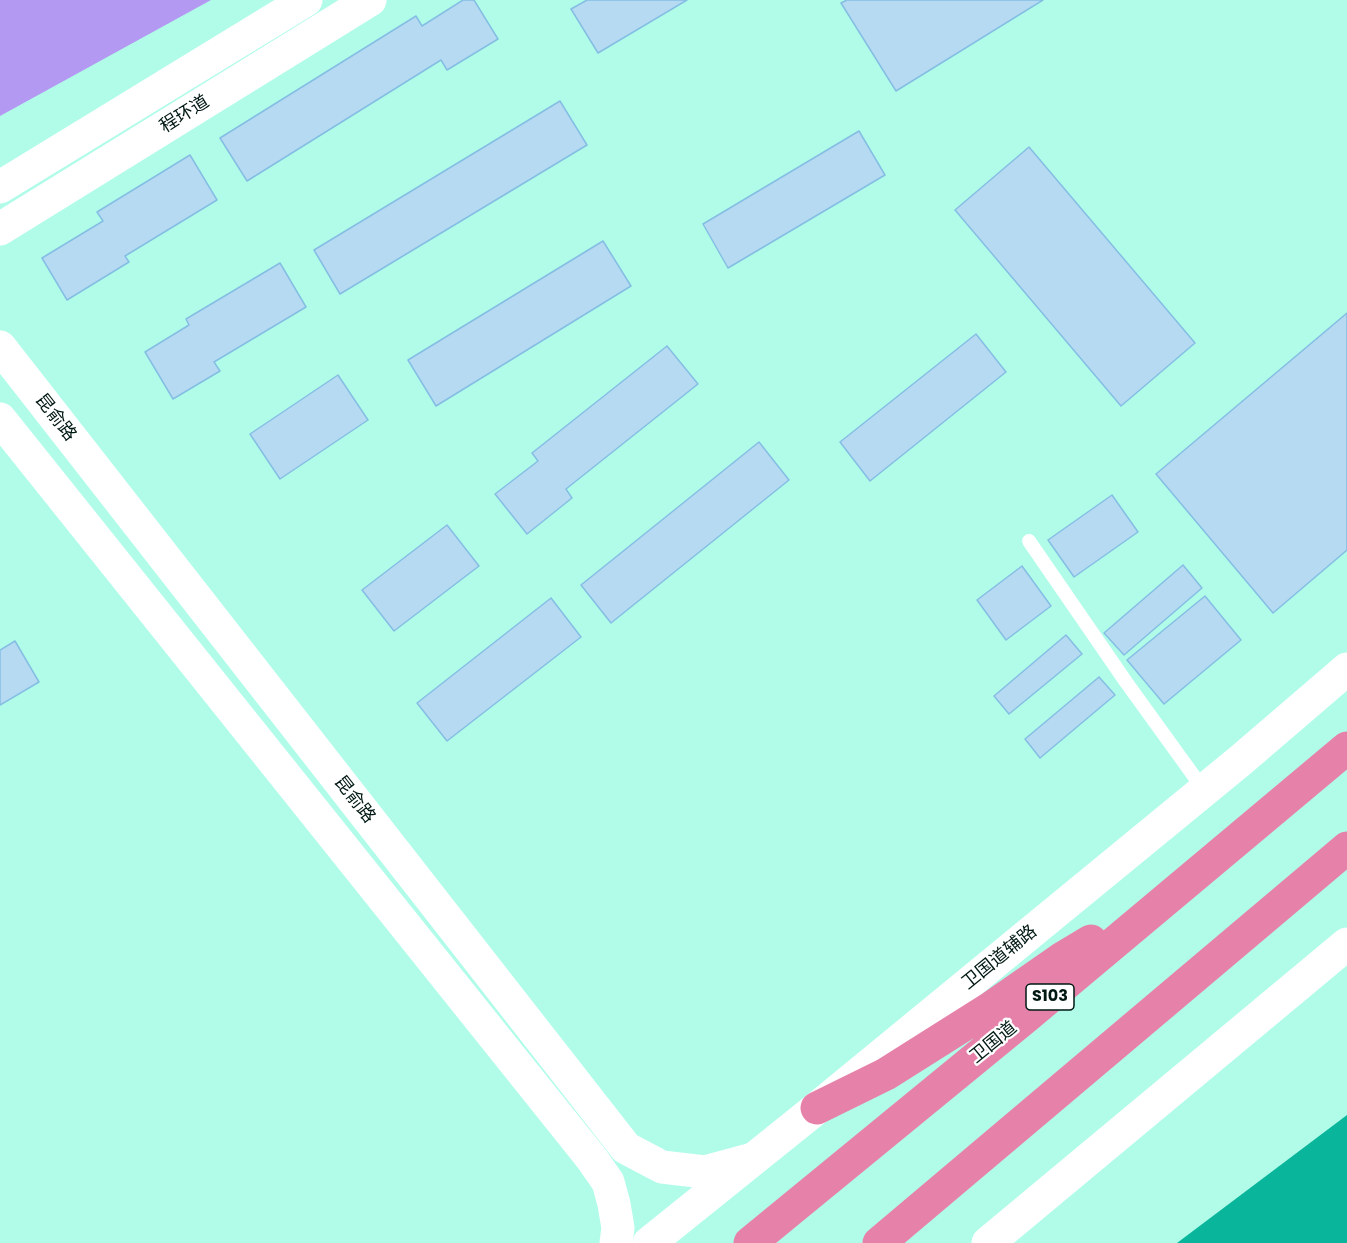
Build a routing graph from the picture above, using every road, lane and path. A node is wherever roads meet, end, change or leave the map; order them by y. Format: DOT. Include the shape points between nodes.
graph roads {
  1 [pos="306,0"];
  2 [pos="370,0"];
  3 [pos="0,187"];
  4 [pos="0,229"];
  5 [pos="0,348"];
  6 [pos="0,419"];
  7 [pos="1029,541"];
  8 [pos="1347,669"];
  9 [pos="1347,748"];
  10 [pos="1204,790"];
  11 [pos="1347,848"];
  12 [pos="1148,915"];
  13 [pos="1347,944"];
  14 [pos="817,1108"];
  15 [pos="753,1160"];
  16 [pos="616,1243"];
  17 [pos="649,1243"];
  18 [pos="750,1243"];
  19 [pos="879,1243"];
  20 [pos="988,1243"];
  1 -- 3 [label="street, 程环道"];
  2 -- 4 [label="street, 程环道"];
  5 -- 15 [label="street, 昆俞路" via="626,1148 662,1167 705,1172"];
  6 -- 16 [label="street, 昆俞路" via="592,1159 608,1182 618,1228"];
  7 -- 10 [label="lane"];
  8 -- 10 [label="street, 卫国道辅路"];
  9 -- 12 [label="highway, 卫国道 / S103"];
  10 -- 14 [label="street, 卫国道辅路"];
  11 -- 19 [label="highway"];
  12 -- 14 [label="highway" via="1061,958 886,1074"];
  12 -- 18 [label="highway, 卫国道 / S103"];
  13 -- 20 [label="street"];
  14 -- 15 [label="street, 卫国道辅路"];
  15 -- 17 [label="street, 卫国道辅路"];
}
